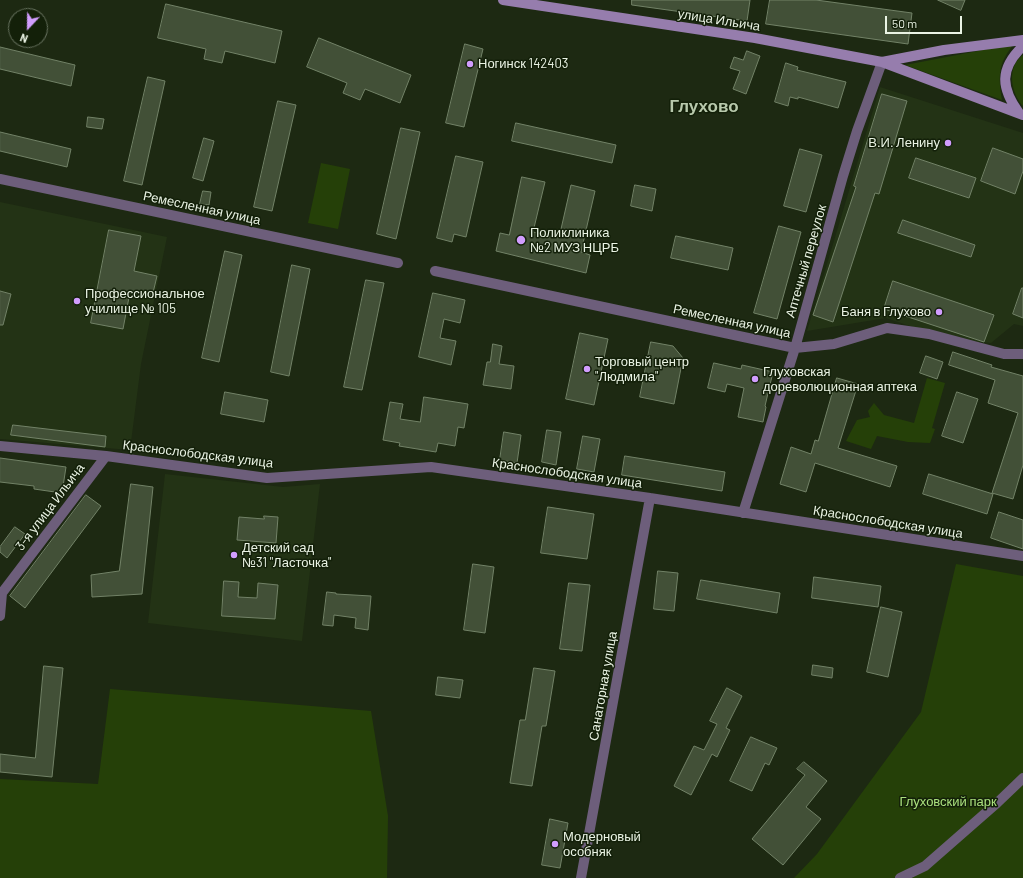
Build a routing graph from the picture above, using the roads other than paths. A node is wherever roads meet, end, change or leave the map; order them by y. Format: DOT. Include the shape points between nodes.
graph roads {
  1 [pos="503,0"];
  2 [pos="1023,40"];
  3 [pos="1023,46"];
  4 [pos="882,62"];
  5 [pos="1021,114"];
  6 [pos="0,179"];
  7 [pos="398,263"];
  8 [pos="436,270"];
  9 [pos="795,348"];
  10 [pos="1023,354"];
  11 [pos="0,446"];
  12 [pos="106,456"];
  13 [pos="650,498"];
  14 [pos="743,513"];
  15 [pos="1023,556"];
  16 [pos="1,593"];
  17 [pos="0,616"];
  18 [pos="1023,778"];
  19 [pos="580,878"];
  20 [pos="900,878"];
  1 -- 4 [label="main road, улица Ильича" via="755,38"];
  2 -- 4 [label="main road" via="944,50"];
  3 -- 5 [label="main road" via="1008,64 1005,77 1010,100"];
  4 -- 5 [label="main road"];
  4 -- 9 [label="street, Аптечный переулок" via="843,176"];
  6 -- 7 [label="street, Ремесленная улица"];
  8 -- 9 [label="street, Ремесленная улица"];
  9 -- 10 [label="street, Ремесленная улица" via="834,344 887,328 929,334 1004,354"];
  9 -- 14 [label="street, Аптечный переулок"];
  11 -- 12 [label="street, Краснослободская улица"];
  12 -- 13 [label="street, Краснослободская улица" via="267,478 431,467"];
  12 -- 16 [label="street, 3-я улица Ильича"];
  13 -- 14 [label="street, Краснослободская улица"];
  13 -- 19 [label="street, Санаторная улица"];
  14 -- 15 [label="street, Краснослободская улица"];
  16 -- 17 [label="street"];
  18 -- 20 [label="street" via="924,866"];
}
